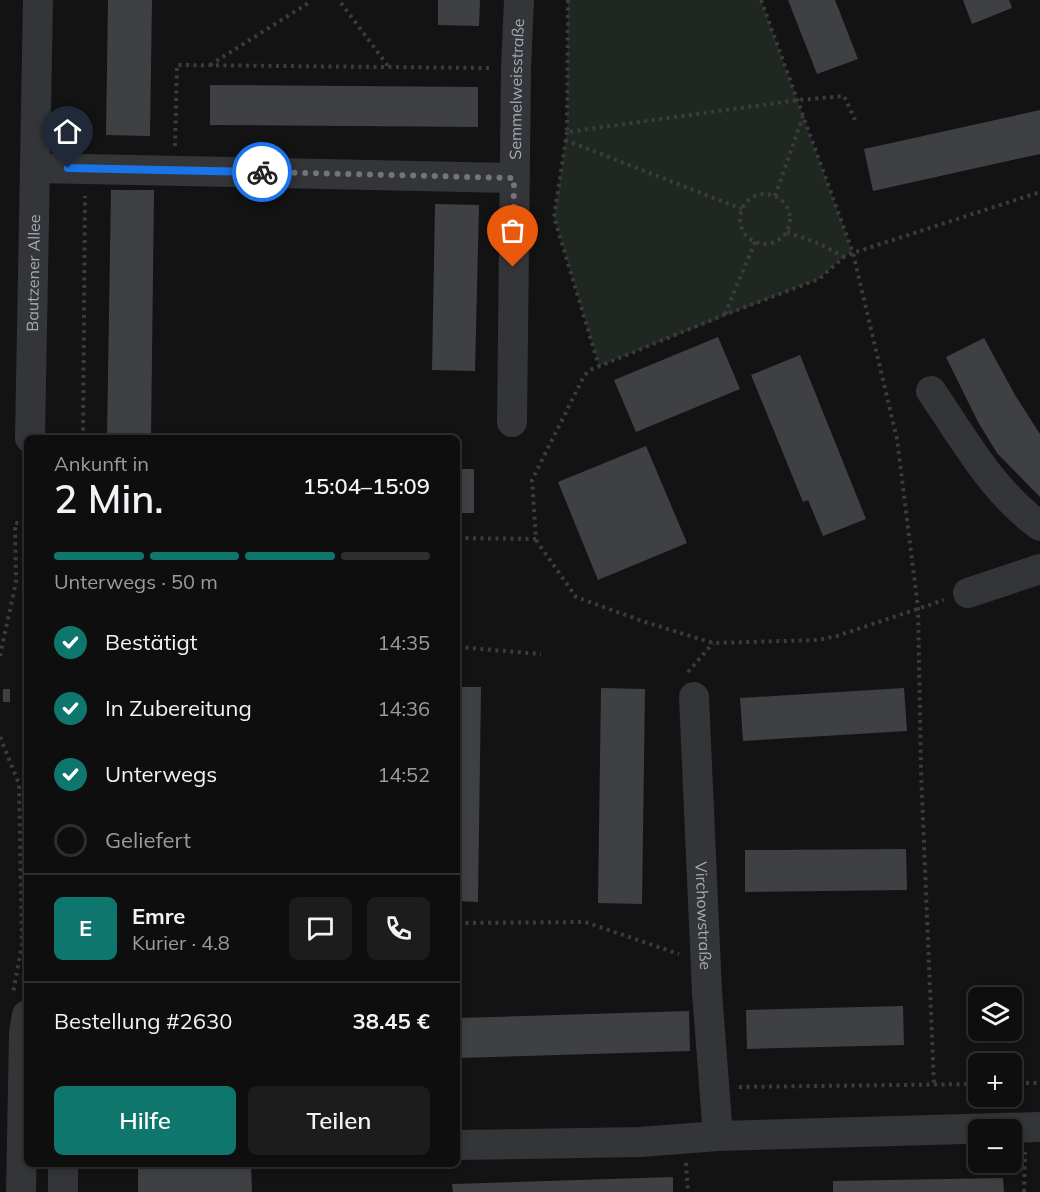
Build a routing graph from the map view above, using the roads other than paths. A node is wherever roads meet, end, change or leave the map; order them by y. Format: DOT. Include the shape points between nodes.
graph roads {
  1 [pos="39,0"];
  2 [pos="519,0"];
  3 [pos="35,168"];
  4 [pos="514,178"];
  5 [pos="931,391"];
  6 [pos="512,422"];
  7 [pos="30,435"];
  8 [pos="1040,526"];
  9 [pos="1040,569"];
  10 [pos="968,593"];
  11 [pos="690,686"];
  12 [pos="19,1009"];
  13 [pos="1033,1127"];
  14 [pos="718,1136"];
  15 [pos="460,1145"];
  16 [pos="63,1167"];
  17 [pos="21,1192"];
  18 [pos="63,1192"];
  1 -- 3 [label="street, Bautzener Allee"];
  2 -- 4 [label="street, Semmelweisstraße"];
  3 -- 4 [label="street, Semmelweisstraße"];
  3 -- 7 [label="street, Bautzener Allee"];
  4 -- 6 [label="street, Semmelweisstraße"];
  5 -- 8 [label="street" via="993,482 1019,511"];
  9 -- 10 [label="street"];
  11 -- 14 [label="street, Virchowstraße"];
  12 -- 17 [label="street" via="24,1034"];
  13 -- 14 [label="street"];
  14 -- 15 [label="street" via="640,1142"];
  16 -- 18 [label="street"];
}
